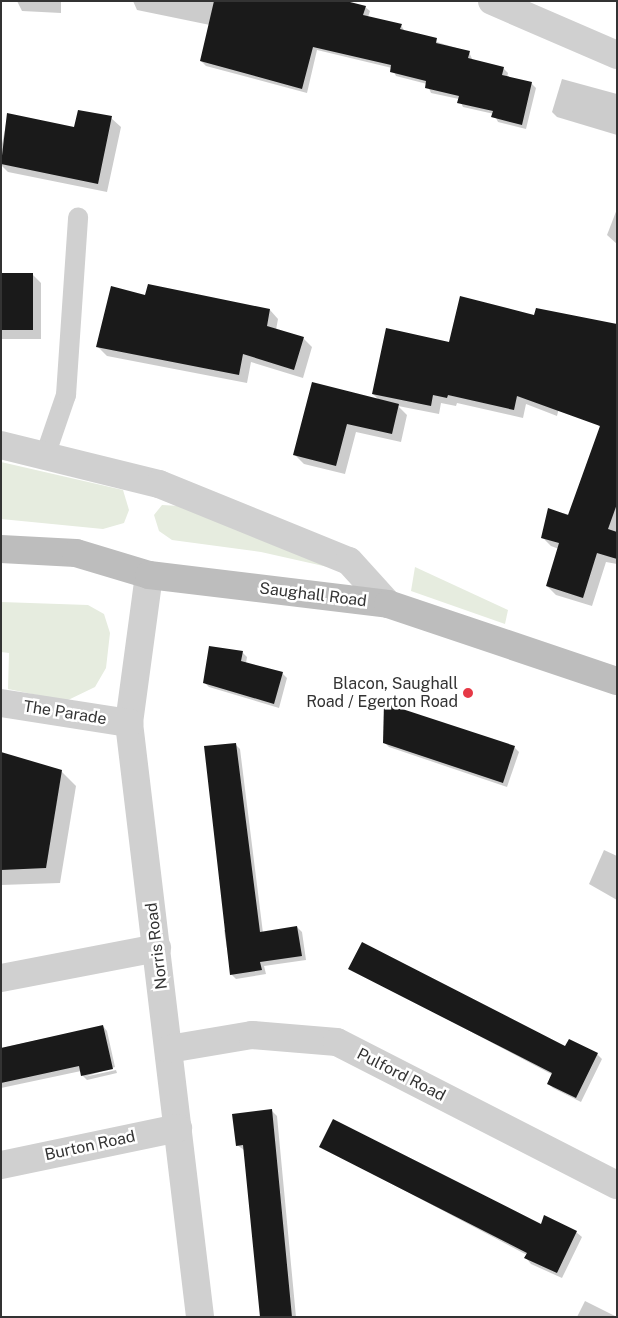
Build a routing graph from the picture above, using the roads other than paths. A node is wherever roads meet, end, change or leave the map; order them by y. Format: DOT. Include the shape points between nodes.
graph roads {
  1 [pos="492,1"];
  2 [pos="617,55"];
  3 [pos="78,217"];
  4 [pos="1,445"];
  5 [pos="45,456"];
  6 [pos="1,549"];
  7 [pos="149,575"];
  8 [pos="388,604"];
  9 [pos="616,680"];
  10 [pos="1,703"];
  11 [pos="129,723"];
  12 [pos="157,948"];
  13 [pos="1,978"];
  14 [pos="169,1049"];
  15 [pos="178,1128"];
  16 [pos="1,1165"];
  17 [pos="617,1185"];
  18 [pos="200,1317"];
  1 -- 2 [label="street"];
  3 -- 5 [label="lane" via="66,395"];
  4 -- 5 [label="street"];
  5 -- 8 [label="street" via="159,484 349,560"];
  6 -- 7 [label="street, Saughall Road" via="76,554"];
  7 -- 8 [label="street, Saughall Road"];
  7 -- 11 [label="street, Norris Road"];
  8 -- 9 [label="street, Saughall Road"];
  10 -- 11 [label="street, The Parade"];
  11 -- 12 [label="street, Norris Road"];
  12 -- 13 [label="street"];
  12 -- 14 [label="street, Norris Road"];
  14 -- 15 [label="street, Norris Road"];
  14 -- 17 [label="street, Pulford Road" via="252,1035 337,1042"];
  15 -- 16 [label="street, Burton Road"];
  15 -- 18 [label="street, Norris Road"];
}
